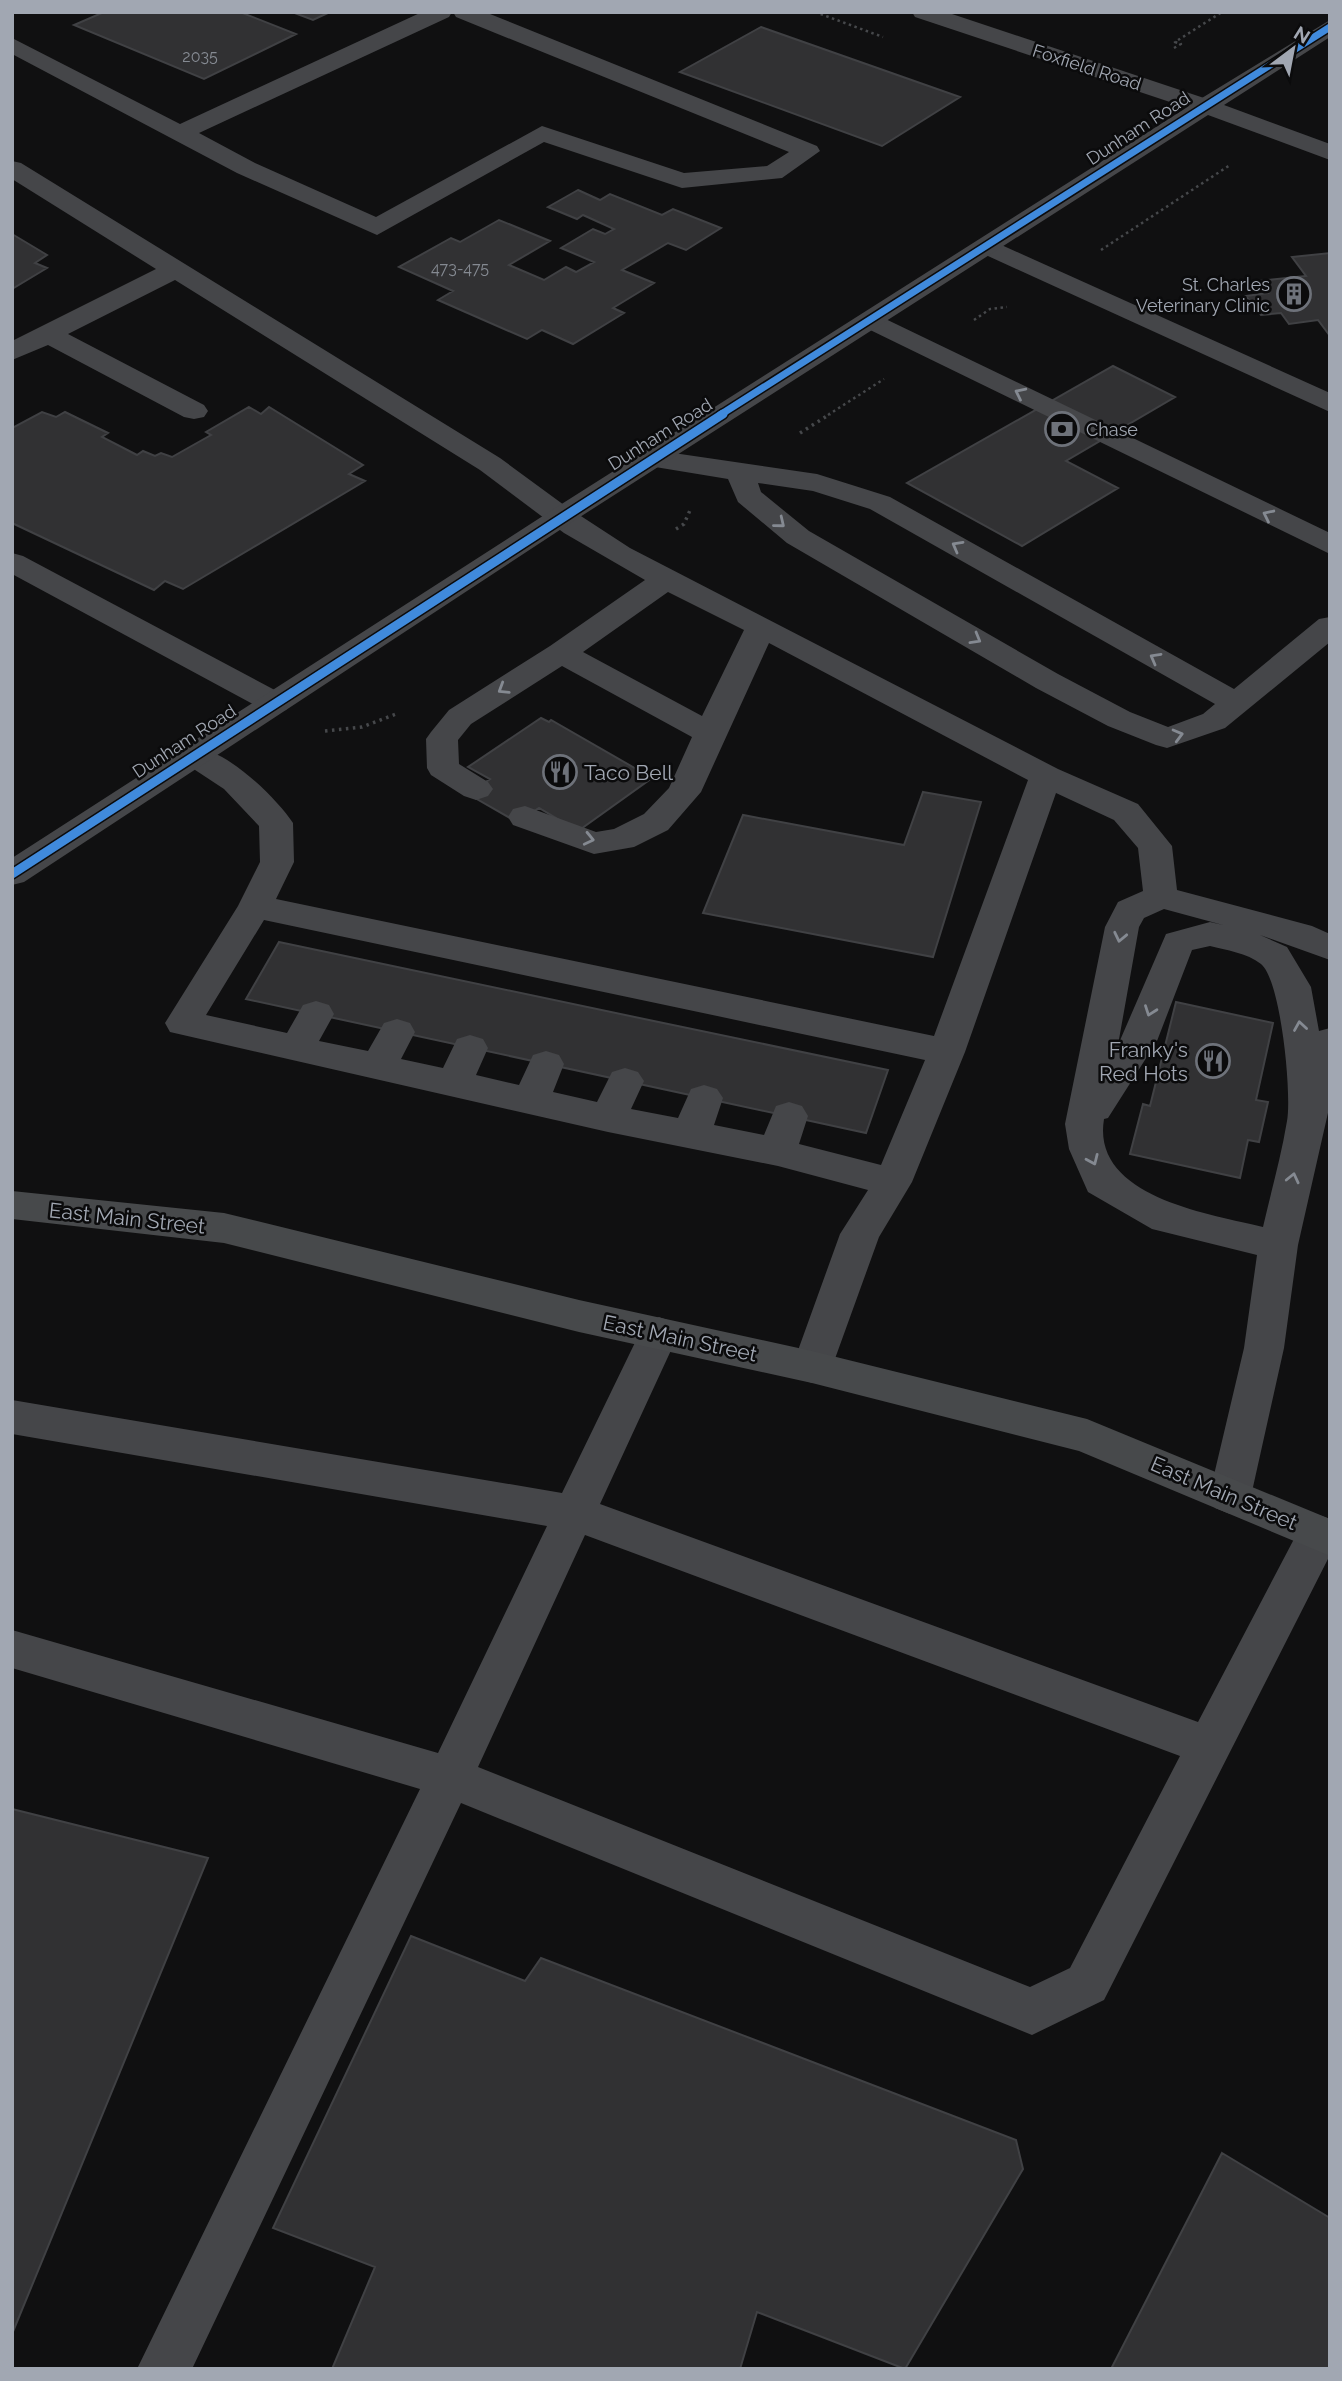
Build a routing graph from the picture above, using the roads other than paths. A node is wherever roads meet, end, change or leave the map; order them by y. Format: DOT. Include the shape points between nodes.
graph roads {
  1 [pos="441,12"];
  2 [pos="464,12"];
  3 [pos="923,12"];
  4 [pos="956,17"];
  5 [pos="1330,27"];
  6 [pos="12,45"];
  7 [pos="1205,106"];
  8 [pos="180,133"];
  9 [pos="1330,153"];
  10 [pos="12,168"];
  11 [pos="986,246"];
  12 [pos="176,269"];
  13 [pos="871,320"];
  14 [pos="48,334"];
  15 [pos="12,352"];
  16 [pos="1330,404"];
  17 [pos="194,411"];
  18 [pos="653,459"];
  19 [pos="740,471"];
  20 [pos="559,518"];
  21 [pos="1330,545"];
  22 [pos="12,562"];
  23 [pos="666,579"];
  24 [pos="1330,626"];
  25 [pos="761,627"];
  26 [pos="561,653"];
  27 [pos="1236,703"];
  28 [pos="275,704"];
  29 [pos="710,733"];
  30 [pos="195,755"];
  31 [pos="1046,776"];
  32 [pos="476,789"];
  33 [pos="524,817"];
  34 [pos="12,874"];
  35 [pos="1161,897"];
  36 [pos="255,906"];
  37 [pos="1330,948"];
  38 [pos="316,1014"];
  39 [pos="397,1032"];
  40 [pos="1330,1041"];
  41 [pos="297,1048"];
  42 [pos="470,1048"];
  43 [pos="947,1052"];
  44 [pos="546,1064"];
  45 [pos="379,1066"];
  46 [pos="625,1081"];
  47 [pos="454,1084"];
  48 [pos="704,1098"];
  49 [pos="531,1101"];
  50 [pos="789,1116"];
  51 [pos="608,1118"];
  52 [pos="1307,1118"];
  53 [pos="1084,1124"];
  54 [pos="692,1134"];
  55 [pos="778,1152"];
  56 [pos="893,1182"];
  57 [pos="12,1205"];
  58 [pos="1278,1245"];
  59 [pos="659,1333"];
  60 [pos="812,1367"];
  61 [pos="12,1417"];
  62 [pos="1230,1496"];
  63 [pos="574,1513"];
  64 [pos="1324,1535"];
  65 [pos="12,1649"];
  66 [pos="1210,1746"];
  67 [pos="450,1777"];
  68 [pos="164,2369"];
  1 -- 8 [label="street"];
  2 -- 8 [label="street" via="808,151 773,173 682,181 542,133 377,228"];
  3 -- 4 [label="street, Foxfield Road"];
  4 -- 7 [label="street, Foxfield Road"];
  5 -- 7 [label="street, Dunham Road"];
  6 -- 8 [label="street"];
  7 -- 9 [label="street, Foxfield Road"];
  7 -- 11 [label="street, Dunham Road"];
  10 -- 12 [label="street"];
  11 -- 13 [label="street, Dunham Road"];
  11 -- 16 [label="street"];
  12 -- 14 [label="street"];
  12 -- 20 [label="street" via="490,464"];
  13 -- 18 [label="street, Dunham Road"];
  21 -- 13 [label="street, one-way"];
  14 -- 15 [label="street"];
  14 -- 17 [label="street"];
  18 -- 19 [label="street"];
  18 -- 20 [label="street, Dunham Road"];
  27 -- 19 [label="street, one-way" via="880,503 817,483"];
  19 -- 27 [label="street, one-way" via="748,496 798,537 1119,719 1167,738 1214,721"];
  20 -- 23 [label="street"];
  20 -- 28 [label="street, Dunham Road"];
  22 -- 28 [label="street"];
  23 -- 25 [label="street"];
  23 -- 26 [label="street"];
  24 -- 27 [label="street"];
  25 -- 29 [label="street"];
  25 -- 31 [label="street"];
  26 -- 29 [label="street"];
  26 -- 32 [label="street, one-way" via="460,717 442,739 443,768"];
  28 -- 30 [label="street, Dunham Road"];
  33 -- 29 [label="street, one-way" via="594,843 622,839 656,822 684,792"];
  30 -- 34 [label="street, Dunham Road"];
  30 -- 36 [label="street" via="236,782 276,823 277,862"];
  31 -- 35 [label="street" via="1126,812 1155,846"];
  31 -- 43 [label="street"];
  35 -- 37 [label="street" via="1300,934"];
  35 -- 53 [label="street, one-way" via="1130,910 1122,927"];
  36 -- 41 [label="street" via="183,1023"];
  36 -- 43 [label="street" via="354,942 430,959 815,1040"];
  38 -- 41 [label="street"];
  39 -- 45 [label="street"];
  40 -- 52 [label="street"];
  41 -- 45 [label="street"];
  42 -- 47 [label="street"];
  43 -- 56 [label="street"];
  44 -- 49 [label="street"];
  45 -- 47 [label="street"];
  46 -- 51 [label="street"];
  47 -- 49 [label="street"];
  48 -- 54 [label="street"];
  49 -- 51 [label="street"];
  50 -- 55 [label="street"];
  51 -- 54 [label="street"];
  52 -- 53 [label="street, one-way" via="1293,988 1275,956 1210,934 1178,942 1139,1041"];
  58 -- 52 [label="street, one-way"];
  53 -- 58 [label="street, one-way" via="1088,1149 1102,1182 1166,1219"];
  54 -- 55 [label="street"];
  55 -- 56 [label="street"];
  56 -- 60 [label="street" via="860,1234"];
  57 -- 59 [label="main road, East Main Street" via="224,1228"];
  58 -- 62 [label="street" via="1264,1348"];
  59 -- 60 [label="main road, East Main Street"];
  59 -- 63 [label="street"];
  60 -- 62 [label="main road, East Main Street" via="1087,1436"];
  61 -- 63 [label="street"];
  62 -- 64 [label="main road, East Main Street"];
  63 -- 66 [label="street"];
  63 -- 67 [label="street"];
  64 -- 66 [label="street"];
  65 -- 67 [label="street"];
  66 -- 67 [label="street" via="1087,1984 1032,2011"];
  67 -- 68 [label="street"];
}
